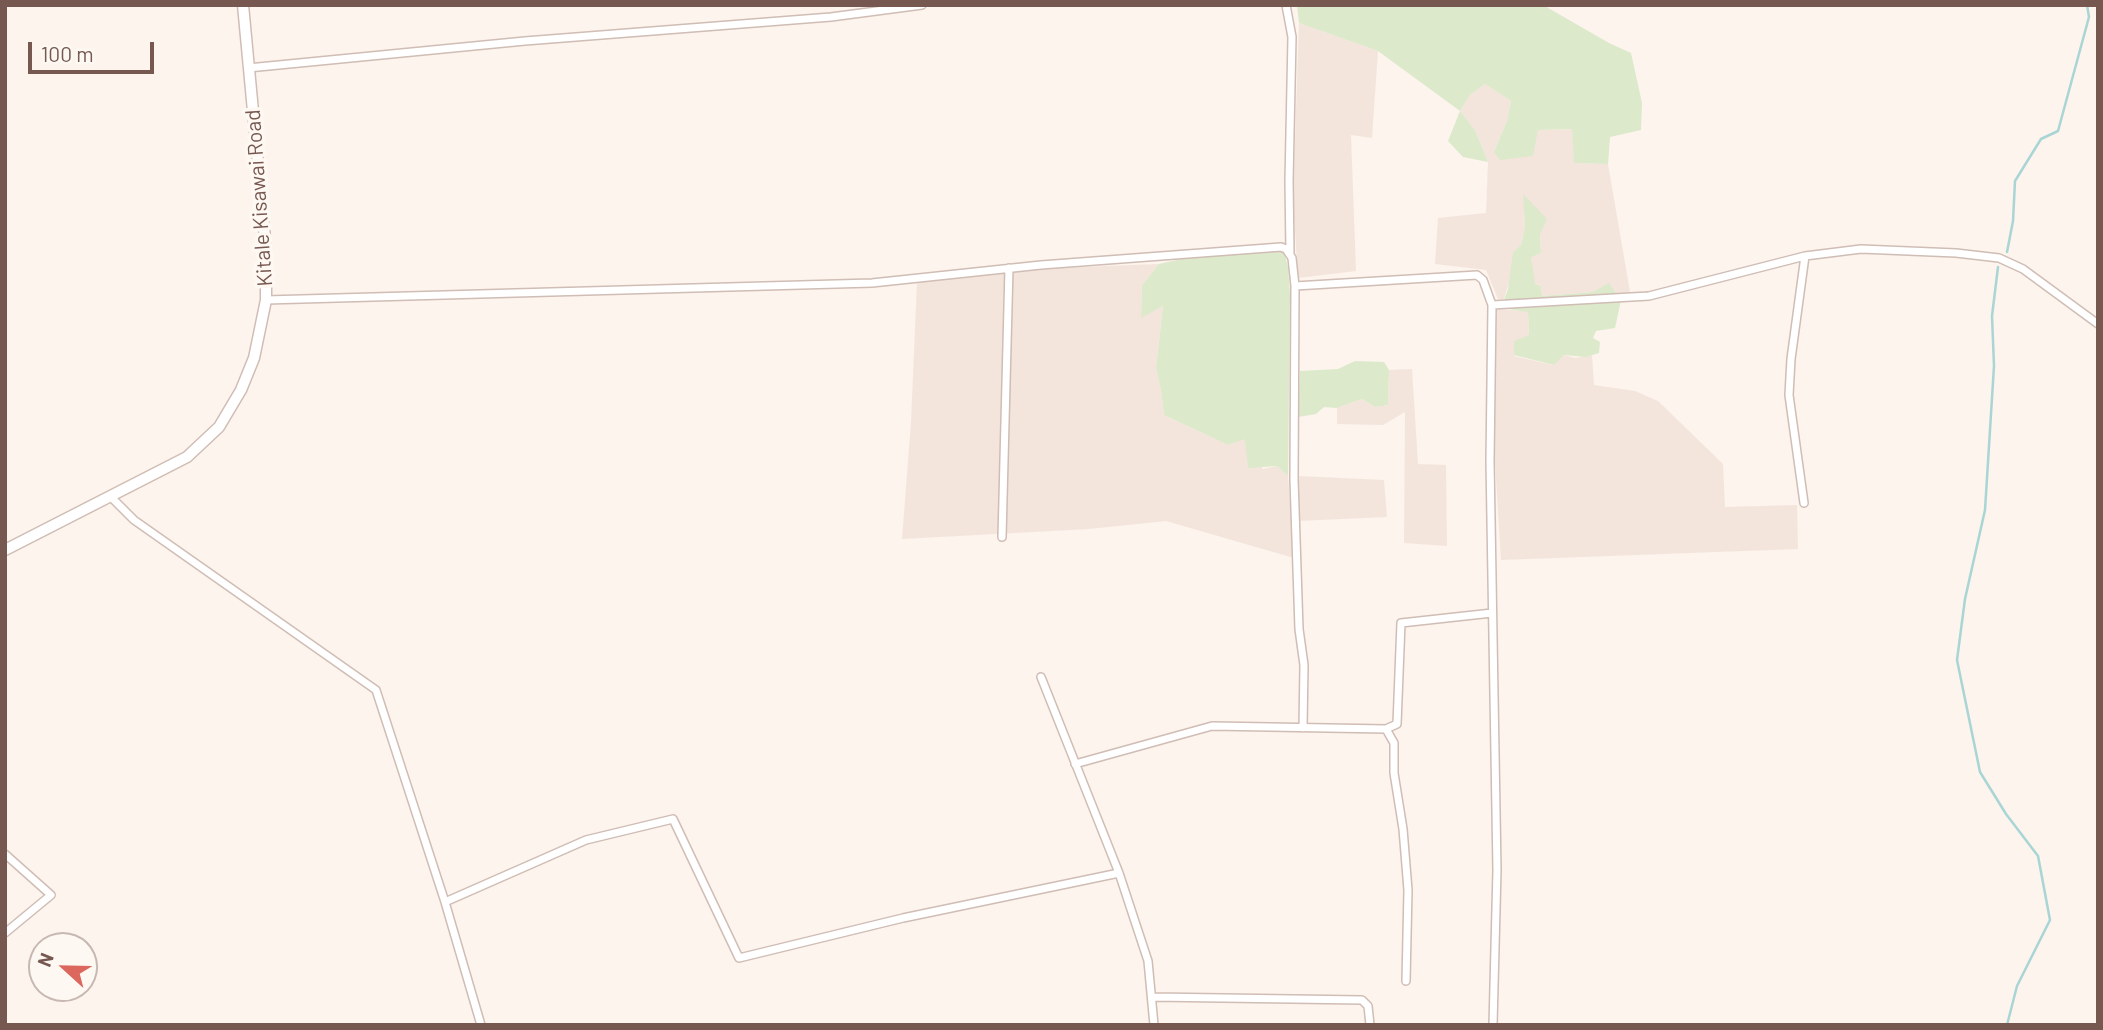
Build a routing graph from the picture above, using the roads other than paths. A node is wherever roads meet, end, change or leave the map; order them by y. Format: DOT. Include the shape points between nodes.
graph roads {
  1 [pos="243,5"];
  2 [pos="922,5"];
  3 [pos="1286,5"];
  4 [pos="248,68"];
  5 [pos="1290,253"];
  6 [pos="1805,256"];
  7 [pos="1009,268"];
  8 [pos="1295,286"];
  9 [pos="266,300"];
  10 [pos="1492,304"];
  11 [pos="2098,324"];
  12 [pos="111,497"];
  13 [pos="1804,503"];
  14 [pos="1002,537"];
  15 [pos="5,550"];
  16 [pos="1492,613"];
  17 [pos="1041,677"];
  18 [pos="1303,728"];
  19 [pos="1385,729"];
  20 [pos="1076,764"];
  21 [pos="5,854"];
  22 [pos="1119,873"];
  23 [pos="445,902"];
  24 [pos="5,933"];
  25 [pos="1406,981"];
  26 [pos="1153,997"];
  27 [pos="481,1025"];
  28 [pos="1154,1025"];
  29 [pos="1370,1025"];
  30 [pos="1493,1025"];
  1 -- 4 [label="street, Kitale Kisawai Road"];
  2 -- 4 [label="street"];
  3 -- 5 [label="street" via="1292,37"];
  4 -- 9 [label="street, Kitale Kisawai Road" via="263,212"];
  5 -- 7 [label="street" via="1281,247"];
  5 -- 8 [label="street"];
  6 -- 10 [label="street" via="1648,296"];
  6 -- 11 [label="street" via="1861,249 1999,258 2023,269"];
  6 -- 13 [label="street" via="1789,395"];
  7 -- 9 [label="street" via="872,283"];
  7 -- 14 [label="street"];
  8 -- 10 [label="street" via="1477,275"];
  8 -- 18 [label="street" via="1294,479"];
  9 -- 12 [label="street, Kitale Kisawai Road" via="254,358 219,427 187,457"];
  10 -- 16 [label="street"];
  12 -- 15 [label="street, Kitale Kisawai Road"];
  12 -- 23 [label="street" via="134,520 376,691"];
  16 -- 19 [label="street" via="1401,623 1397,724"];
  16 -- 30 [label="street" via="1497,870"];
  17 -- 20 [label="street"];
  18 -- 19 [label="street"];
  18 -- 20 [label="street" via="1212,726"];
  19 -- 25 [label="street" via="1394,743 1408,890"];
  20 -- 22 [label="street"];
  21 -- 24 [label="street" via="51,895"];
  22 -- 23 [label="street" via="739,958 673,818 586,840"];
  22 -- 26 [label="street" via="1148,961"];
  23 -- 27 [label="street"];
  26 -- 28 [label="street"];
  26 -- 29 [label="street" via="1362,1000 1368,1006"];
}
